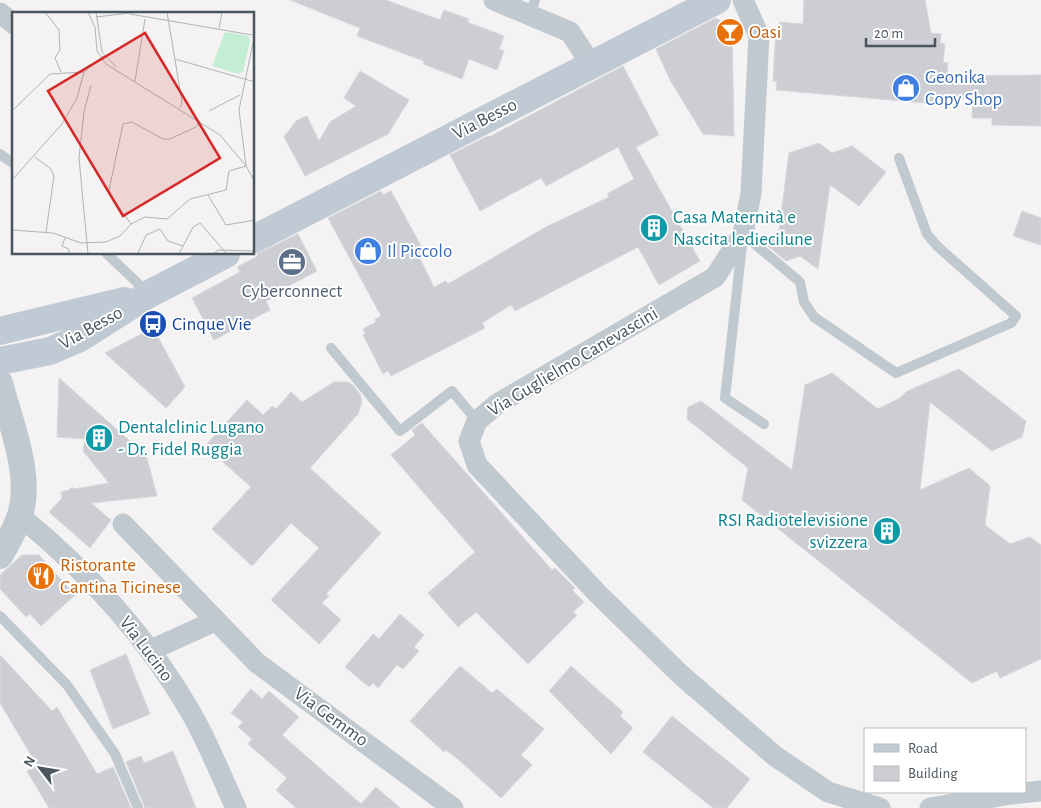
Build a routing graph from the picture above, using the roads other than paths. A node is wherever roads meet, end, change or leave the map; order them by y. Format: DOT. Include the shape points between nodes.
graph roads {
  1 [pos="494,0"];
  2 [pos="717,0"];
  3 [pos="743,0"];
  4 [pos="532,7"];
  5 [pos="0,13"];
  6 [pos="12,22"];
  7 [pos="591,64"];
  8 [pos="0,154"];
  9 [pos="899,158"];
  10 [pos="12,163"];
  11 [pos="743,234"];
  12 [pos="255,237"];
  13 [pos="108,255"];
  14 [pos="224,255"];
  15 [pos="149,294"];
  16 [pos="0,331"];
  17 [pos="331,348"];
  18 [pos="0,360"];
  19 [pos="0,383"];
  20 [pos="478,421"];
  21 [pos="764,424"];
  22 [pos="20,516"];
  23 [pos="123,524"];
  24 [pos="0,556"];
  25 [pos="0,616"];
  26 [pos="215,621"];
  27 [pos="151,650"];
  28 [pos="1041,791"];
  29 [pos="138,808"];
  30 [pos="236,808"];
  31 [pos="453,808"];
  32 [pos="880,808"];
  33 [pos="930,808"];
  1 -- 4 [label="street"];
  2 -- 7 [label="main road, Via Besso"];
  3 -- 11 [label="street, Via Guglielmo Canevascini" via="760,36 751,193"];
  4 -- 7 [label="street" via="570,32"];
  5 -- 6 [label="street"];
  7 -- 12 [label="main road, Via Besso"];
  8 -- 10 [label="lane"];
  9 -- 11 [label="lane" via="927,234 1016,316 1011,323 896,373 814,317 804,302 800,282"];
  11 -- 20 [label="street, Via Guglielmo Canevascini" via="715,277 497,404"];
  11 -- 21 [label="lane" via="726,398"];
  13 -- 15 [label="lane"];
  14 -- 15 [label="main road, Via Besso"];
  15 -- 16 [label="main road, Via Besso"];
  15 -- 18 [label="main road, Via Besso" via="80,338 50,351"];
  17 -- 20 [label="lane" via="400,432 452,392"];
  19 -- 22 [label="street" via="21,461 23,489"];
  20 -- 32 [label="street, Via Guglielmo Canevascini" via="469,441 478,465 598,594 681,676 775,756 828,792"];
  22 -- 24 [label="street"];
  22 -- 27 [label="street, Via Lucino" via="52,543"];
  23 -- 26 [label="street, Via Gemmo"];
  25 -- 29 [label="lane" via="67,685 115,754"];
  26 -- 27 [label="street"];
  26 -- 31 [label="street, Via Gemmo" via="257,663"];
  27 -- 30 [label="street, Via Lucino" via="191,712"];
  28 -- 33 [label="street"];
}
